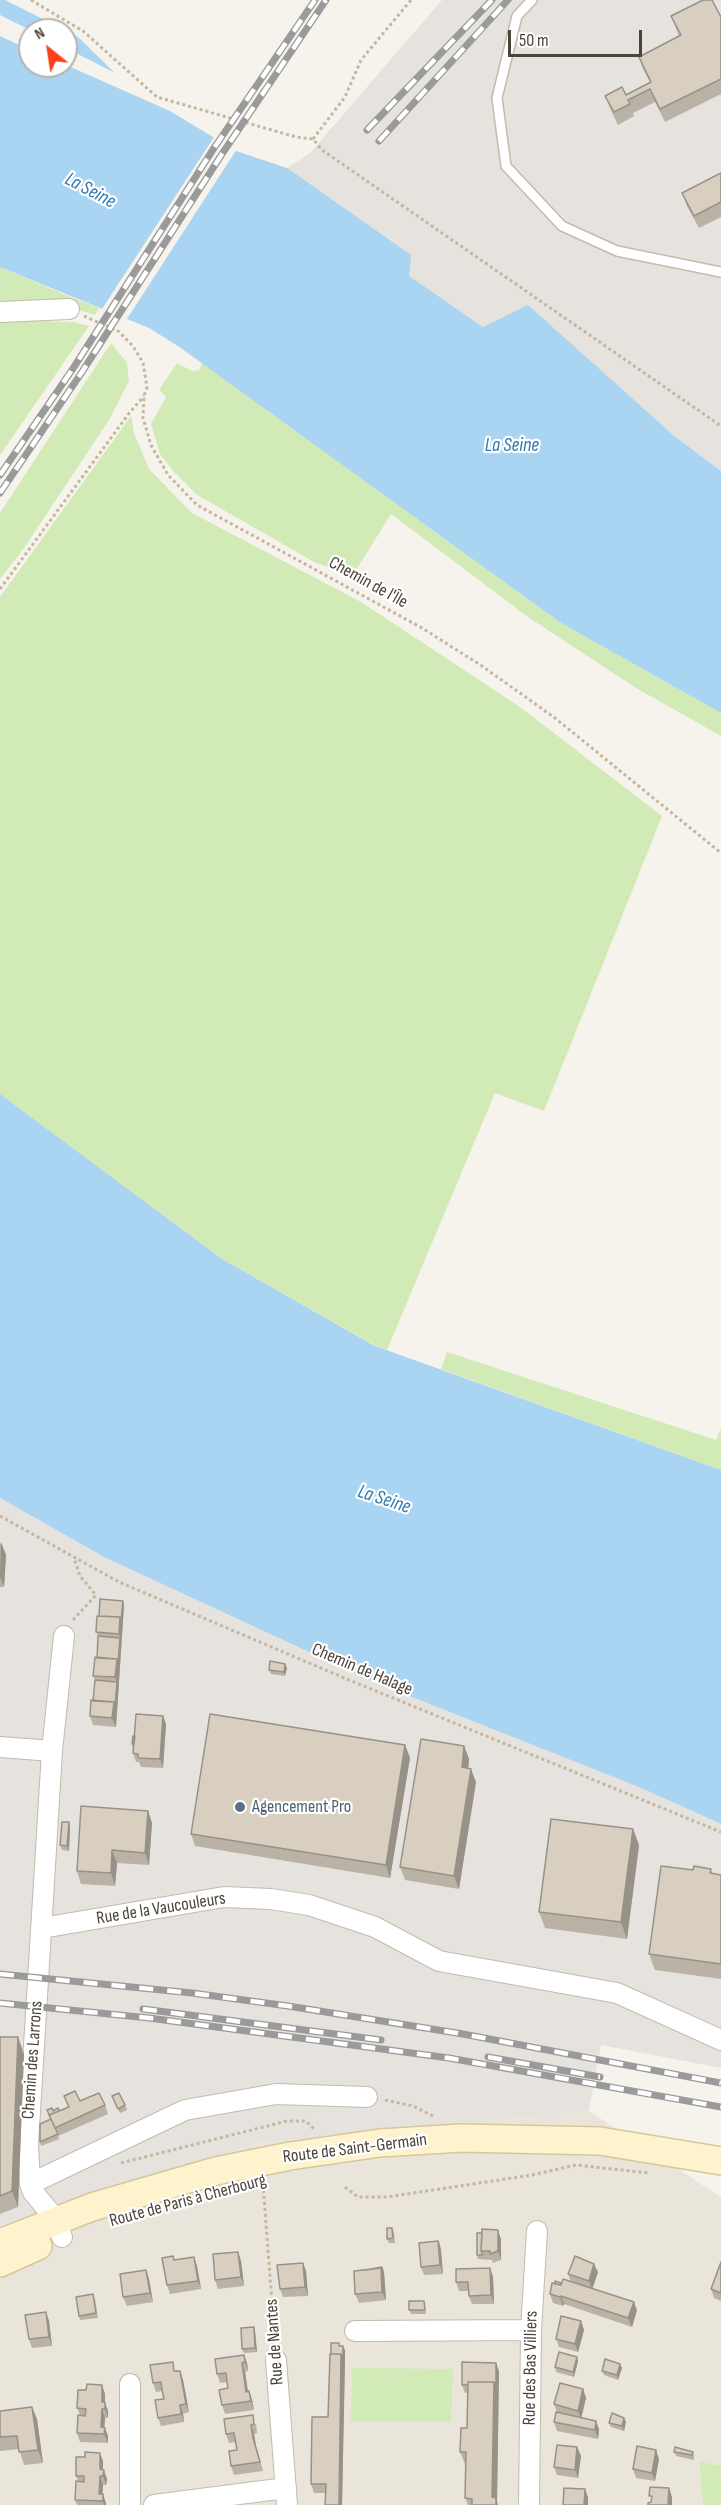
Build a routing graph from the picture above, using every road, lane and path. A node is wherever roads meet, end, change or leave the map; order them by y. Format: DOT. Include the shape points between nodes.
graph roads {
  1 [pos="31,0"];
  2 [pos="411,0"];
  3 [pos="532,0"];
  4 [pos="313,139"];
  5 [pos="721,272"];
  6 [pos="69,309"];
  7 [pos="0,312"];
  8 [pos="144,396"];
  9 [pos="721,426"];
  10 [pos="0,589"];
  11 [pos="721,853"];
  12 [pos="0,1516"];
  13 [pos="73,1557"];
  14 [pos="64,1636"];
  15 [pos="0,1747"];
  16 [pos="52,1750"];
  17 [pos="721,1832"];
  18 [pos="42,1928"];
  19 [pos="721,2040"];
  20 [pos="367,2097"];
  21 [pos="317,2133"];
  22 [pos="713,2160"];
  23 [pos="119,2163"];
  24 [pos="26,2168"];
  25 [pos="653,2174"];
  26 [pos="262,2180"];
  27 [pos="345,2187"];
  28 [pos="537,2231"];
  29 [pos="49,2233"];
  30 [pos="0,2242"];
  31 [pos="0,2263"];
  32 [pos="531,2330"];
  33 [pos="355,2331"];
  34 [pos="276,2360"];
  35 [pos="130,2384"];
  36 [pos="287,2496"];
  37 [pos="130,2505"];
  38 [pos="154,2505"];
  39 [pos="529,2505"];
  1 -- 4 [label="path" via="83,31 157,97"];
  2 -- 4 [label="path" via="361,60 345,98"];
  3 -- 5 [label="lane" via="517,16 497,98 506,166 562,226 617,250"];
  4 -- 9 [label="path" via="322,150"];
  6 -- 7 [label="street"];
  6 -- 8 [label="path, Chemin de l'Île" via="118,331 133,346 143,363 147,387"];
  8 -- 10 [label="path"];
  8 -- 11 [label="path, Chemin de l'Île" via="143,418 151,445 168,475 197,505 422,628 483,666 555,718"];
  12 -- 13 [label="path, Chemin de Halage"];
  13 -- 14 [label="path" via="80,1576 96,1595"];
  13 -- 17 [label="path, Chemin de Halage" via="119,1582 349,1680"];
  14 -- 16 [label="street"];
  15 -- 16 [label="street"];
  16 -- 18 [label="street"];
  18 -- 19 [label="street, Rue de la Vaucouleurs" via="224,1897 309,1905 375,1927 439,1961 617,1993"];
  18 -- 24 [label="street, Chemin des Larrons" via="27,2065"];
  20 -- 24 [label="street" via="276,2094 185,2110"];
  21 -- 23 [label="path" via="306,2121 287,2121"];
  22 -- 26 [label="main road, Route de Paris à Cherbourg" via="542,2151 479,2152 379,2161"];
  22 -- 29 [label="main road, Route de Saint-Germain" via="600,2141 471,2138 380,2144 216,2171 130,2196"];
  24 -- 29 [label="street"];
  25 -- 27 [label="path" via="576,2166 387,2197 358,2197"];
  26 -- 29 [label="main road, Route de Paris à Cherbourg"];
  26 -- 34 [label="path, Rue de Nantes"];
  28 -- 32 [label="street, Rue des Bas Villiers"];
  29 -- 30 [label="main road, Route de Saint-Germain"];
  29 -- 31 [label="main road, Route de Paris à Cherbourg"];
  32 -- 33 [label="street"];
  32 -- 39 [label="street, Rue des Bas Villiers"];
  34 -- 36 [label="street, Rue de Nantes"];
  35 -- 37 [label="street"];
  36 -- 38 [label="street"];
}
